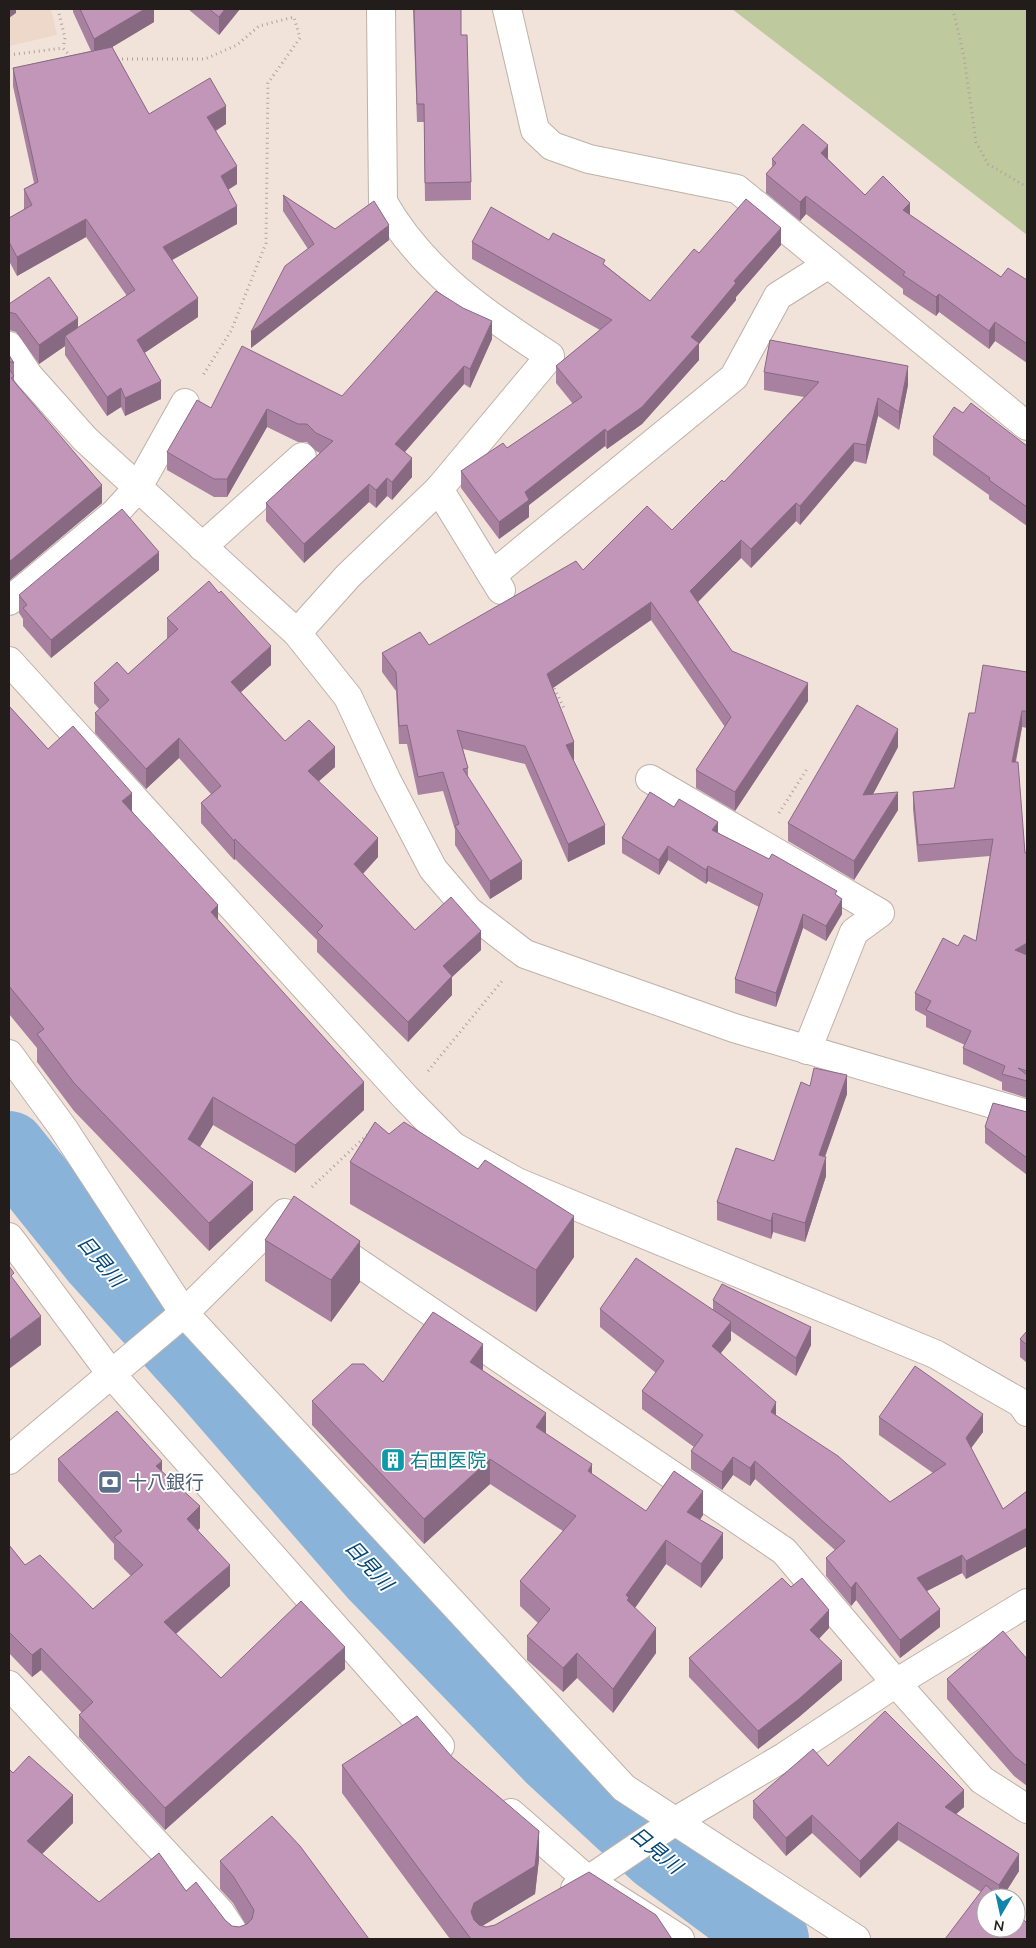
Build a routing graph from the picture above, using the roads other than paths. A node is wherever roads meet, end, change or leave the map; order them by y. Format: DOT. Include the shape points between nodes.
graph roads {
  1 [pos="381,9"];
  2 [pos="506,9"];
  3 [pos="829,264"];
  4 [pos="9,346"];
  5 [pos="185,403"];
  6 [pos="1027,426"];
  7 [pos="302,457"];
  8 [pos="137,489"];
  9 [pos="439,489"];
  10 [pos="202,547"];
  11 [pos="9,601"];
  12 [pos="297,633"];
  13 [pos="9,661"];
  14 [pos="650,779"];
  15 [pos="807,1050"];
  16 [pos="9,1054"];
  17 [pos="1027,1114"];
  18 [pos="9,1237"];
  19 [pos="184,1313"];
  20 [pos="112,1375"];
  21 [pos="1027,1412"];
  22 [pos="9,1460"];
  23 [pos="1027,1603"];
  24 [pos="896,1683"];
  25 [pos="9,1685"];
  26 [pos="458,1767"];
  27 [pos="494,1799"];
  28 [pos="1027,1809"];
  29 [pos="674,1822"];
  30 [pos="589,1881"];
  31 [pos="555,1900"];
  32 [pos="238,1939"];
  33 [pos="680,1939"];
  34 [pos="856,1939"];
  1 -- 9 [label="street" via="383,202 398,228 434,268 487,315 550,356"];
  2 -- 3 [label="street" via="534,130 552,146 589,159 737,189"];
  3 -- 6 [label="street"];
  3 -- 9 [label="street" via="778,296 734,377 497,583"];
  4 -- 8 [label="street" via="28,375 85,439"];
  5 -- 8 [label="street"];
  7 -- 10 [label="street"];
  8 -- 10 [label="street"];
  8 -- 11 [label="street" via="115,513"];
  9 -- 12 [label="street" via="348,576"];
  10 -- 12 [label="street"];
  12 -- 15 [label="street" via="348,697 433,869 469,911 525,954 734,1028"];
  13 -- 21 [label="street" via="453,1146 518,1182 935,1354 1020,1403"];
  14 -- 15 [label="street" via="880,913 854,932"];
  15 -- 17 [label="street"];
  16 -- 19 [label="street" via="63,1128"];
  18 -- 20 [label="street"];
  19 -- 20 [label="street"];
  19 -- 24 [label="street" via="285,1213 784,1551"];
  19 -- 29 [label="street" via="624,1788"];
  20 -- 22 [label="street"];
  20 -- 26 [label="street"];
  23 -- 24 [label="street"];
  24 -- 28 [label="street" via="982,1780"];
  24 -- 29 [label="street" via="784,1757"];
  25 -- 32 [label="street" via="220,1912"];
  27 -- 30 [label="street"];
  29 -- 30 [label="street"];
  29 -- 34 [label="street"];
  30 -- 31 [label="street"];
  30 -- 33 [label="street"];
}
